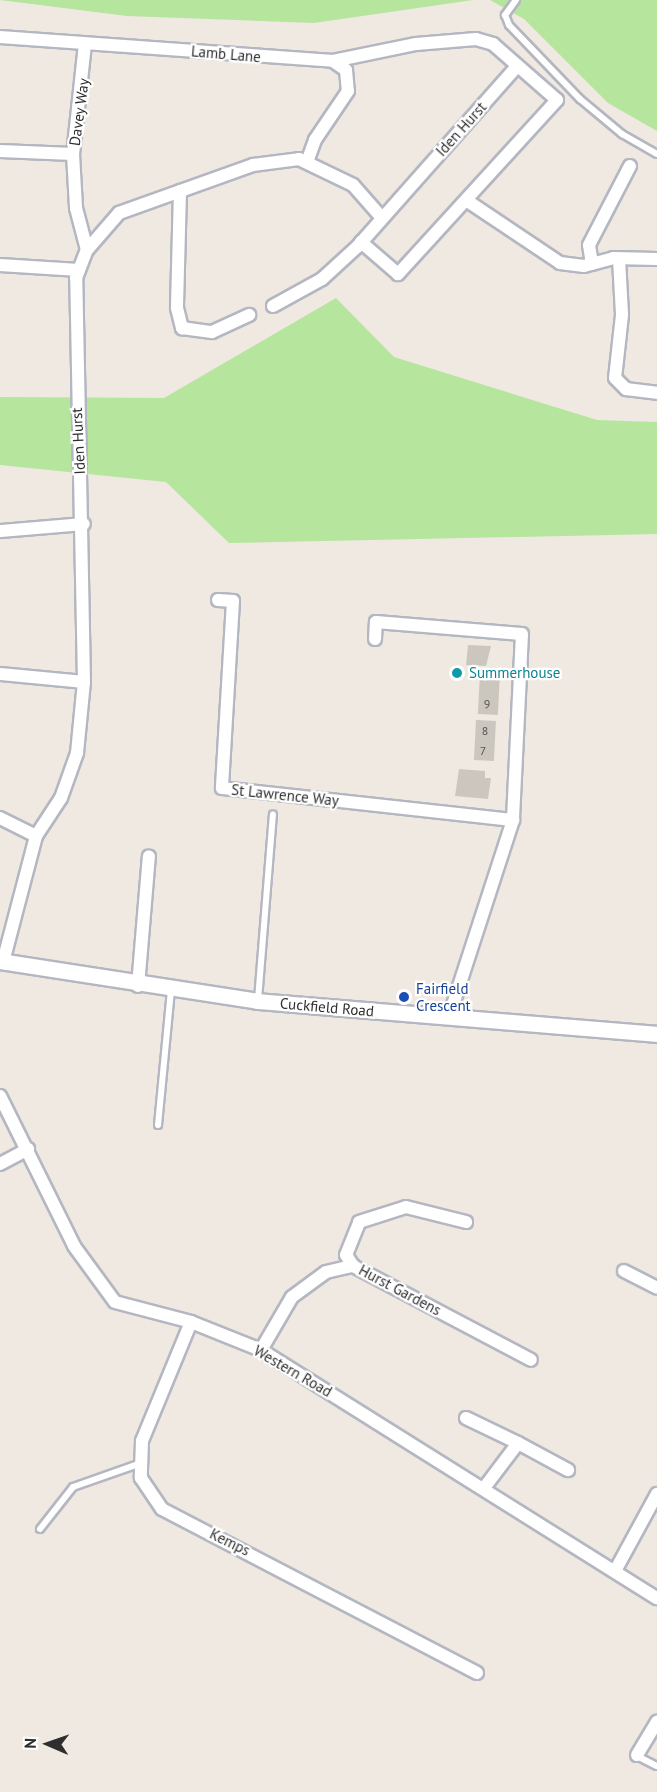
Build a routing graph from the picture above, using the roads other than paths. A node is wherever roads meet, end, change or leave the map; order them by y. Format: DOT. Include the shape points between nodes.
graph roads {
  1 [pos="516,0"];
  2 [pos="0,37"];
  3 [pos="85,44"];
  4 [pos="333,61"];
  5 [pos="516,66"];
  6 [pos="0,151"];
  7 [pos="73,154"];
  8 [pos="657,154"];
  9 [pos="307,162"];
  10 [pos="630,166"];
  11 [pos="180,191"];
  12 [pos="466,200"];
  13 [pos="382,218"];
  14 [pos="361,242"];
  15 [pos="87,250"];
  16 [pos="619,258"];
  17 [pos="657,258"];
  18 [pos="0,264"];
  19 [pos="592,264"];
  20 [pos="79,270"];
  21 [pos="273,306"];
  22 [pos="249,315"];
  23 [pos="657,393"];
  24 [pos="84,524"];
  25 [pos="0,531"];
  26 [pos="219,600"];
  27 [pos="375,639"];
  28 [pos="0,674"];
  29 [pos="84,682"];
  30 [pos="273,815"];
  31 [pos="0,818"];
  32 [pos="513,820"];
  33 [pos="36,836"];
  34 [pos="149,856"];
  35 [pos="1,962"];
  36 [pos="138,986"];
  37 [pos="171,991"];
  38 [pos="257,1001"];
  39 [pos="449,1017"];
  40 [pos="657,1034"];
  41 [pos="0,1096"];
  42 [pos="158,1125"];
  43 [pos="28,1149"];
  44 [pos="0,1164"];
  45 [pos="466,1222"];
  46 [pos="353,1266"];
  47 [pos="624,1271"];
  48 [pos="657,1287"];
  49 [pos="191,1322"];
  50 [pos="261,1350"];
  51 [pos="531,1360"];
  52 [pos="466,1418"];
  53 [pos="518,1443"];
  54 [pos="141,1463"];
  55 [pos="568,1470"];
  56 [pos="484,1488"];
  57 [pos="657,1494"];
  58 [pos="40,1529"];
  59 [pos="615,1571"];
  60 [pos="657,1598"];
  61 [pos="477,1673"];
  62 [pos="657,1722"];
  63 [pos="637,1755"];
  64 [pos="657,1766"];
  1 -- 8 [label="lane" via="505,15 509,25 580,99 622,134"];
  2 -- 3 [label="street, Lamb Lane"];
  3 -- 4 [label="street, Lamb Lane"];
  3 -- 7 [label="street, Davey Way"];
  4 -- 5 [label="street, Lamb Lane" via="416,44 476,39 493,44"];
  4 -- 9 [label="street" via="346,70 348,91 315,140"];
  5 -- 12 [label="street, Lamb Lane" via="557,100"];
  5 -- 13 [label="street, Iden Hurst"];
  6 -- 7 [label="street"];
  7 -- 15 [label="street, Davey Way" via="76,207"];
  9 -- 11 [label="street, Iden Hurst" via="253,165"];
  9 -- 13 [label="street" via="352,185"];
  10 -- 19 [label="street" via="589,245"];
  11 -- 15 [label="street, Iden Hurst" via="119,213"];
  11 -- 22 [label="street" via="177,308 182,328 212,332"];
  12 -- 14 [label="street" via="398,274"];
  12 -- 19 [label="street" via="560,263"];
  13 -- 14 [label="street, Iden Hurst"];
  14 -- 21 [label="street, Iden Hurst" via="322,279"];
  15 -- 20 [label="street, Iden Hurst"];
  16 -- 17 [label="street"];
  16 -- 19 [label="street"];
  16 -- 23 [label="street" via="622,315 615,378 626,389"];
  18 -- 20 [label="street"];
  20 -- 24 [label="street, Iden Hurst" via="77,418"];
  24 -- 25 [label="street"];
  24 -- 29 [label="street, Iden Hurst"];
  26 -- 32 [label="street, St Lawrence Way" via="234,601 222,788"];
  27 -- 32 [label="street" via="376,622 522,634"];
  28 -- 29 [label="street"];
  29 -- 33 [label="street, Iden Hurst" via="77,753 62,798"];
  30 -- 38 [label="lane"];
  31 -- 33 [label="street"];
  32 -- 39 [label="street"];
  33 -- 35 [label="street, Iden Hurst"];
  34 -- 36 [label="street"];
  35 -- 36 [label="street, Cuckfield Road"];
  36 -- 37 [label="street, Cuckfield Road"];
  37 -- 38 [label="street, Cuckfield Road"];
  37 -- 42 [label="lane"];
  38 -- 39 [label="street, Cuckfield Road"];
  39 -- 40 [label="street, Cuckfield Road"];
  41 -- 43 [label="street, Western Road"];
  43 -- 44 [label="street"];
  43 -- 49 [label="street, Western Road" via="74,1246 115,1302"];
  45 -- 46 [label="street" via="406,1207 359,1222 346,1254"];
  46 -- 50 [label="street, Hurst Gardens" via="326,1272 292,1297"];
  46 -- 51 [label="street, Hurst Gardens"];
  47 -- 48 [label="street"];
  49 -- 50 [label="street, Western Road"];
  49 -- 54 [label="street, Kemps" via="153,1404"];
  50 -- 56 [label="street, Western Road"];
  52 -- 53 [label="street"];
  53 -- 55 [label="street"];
  53 -- 56 [label="street"];
  54 -- 58 [label="lane" via="73,1487"];
  54 -- 61 [label="street, Kemps" via="141,1478 162,1509"];
  56 -- 59 [label="street, Western Road"];
  57 -- 59 [label="street"];
  59 -- 60 [label="street, Western Road"];
  62 -- 63 [label="street"];
  63 -- 64 [label="lane"];
}
